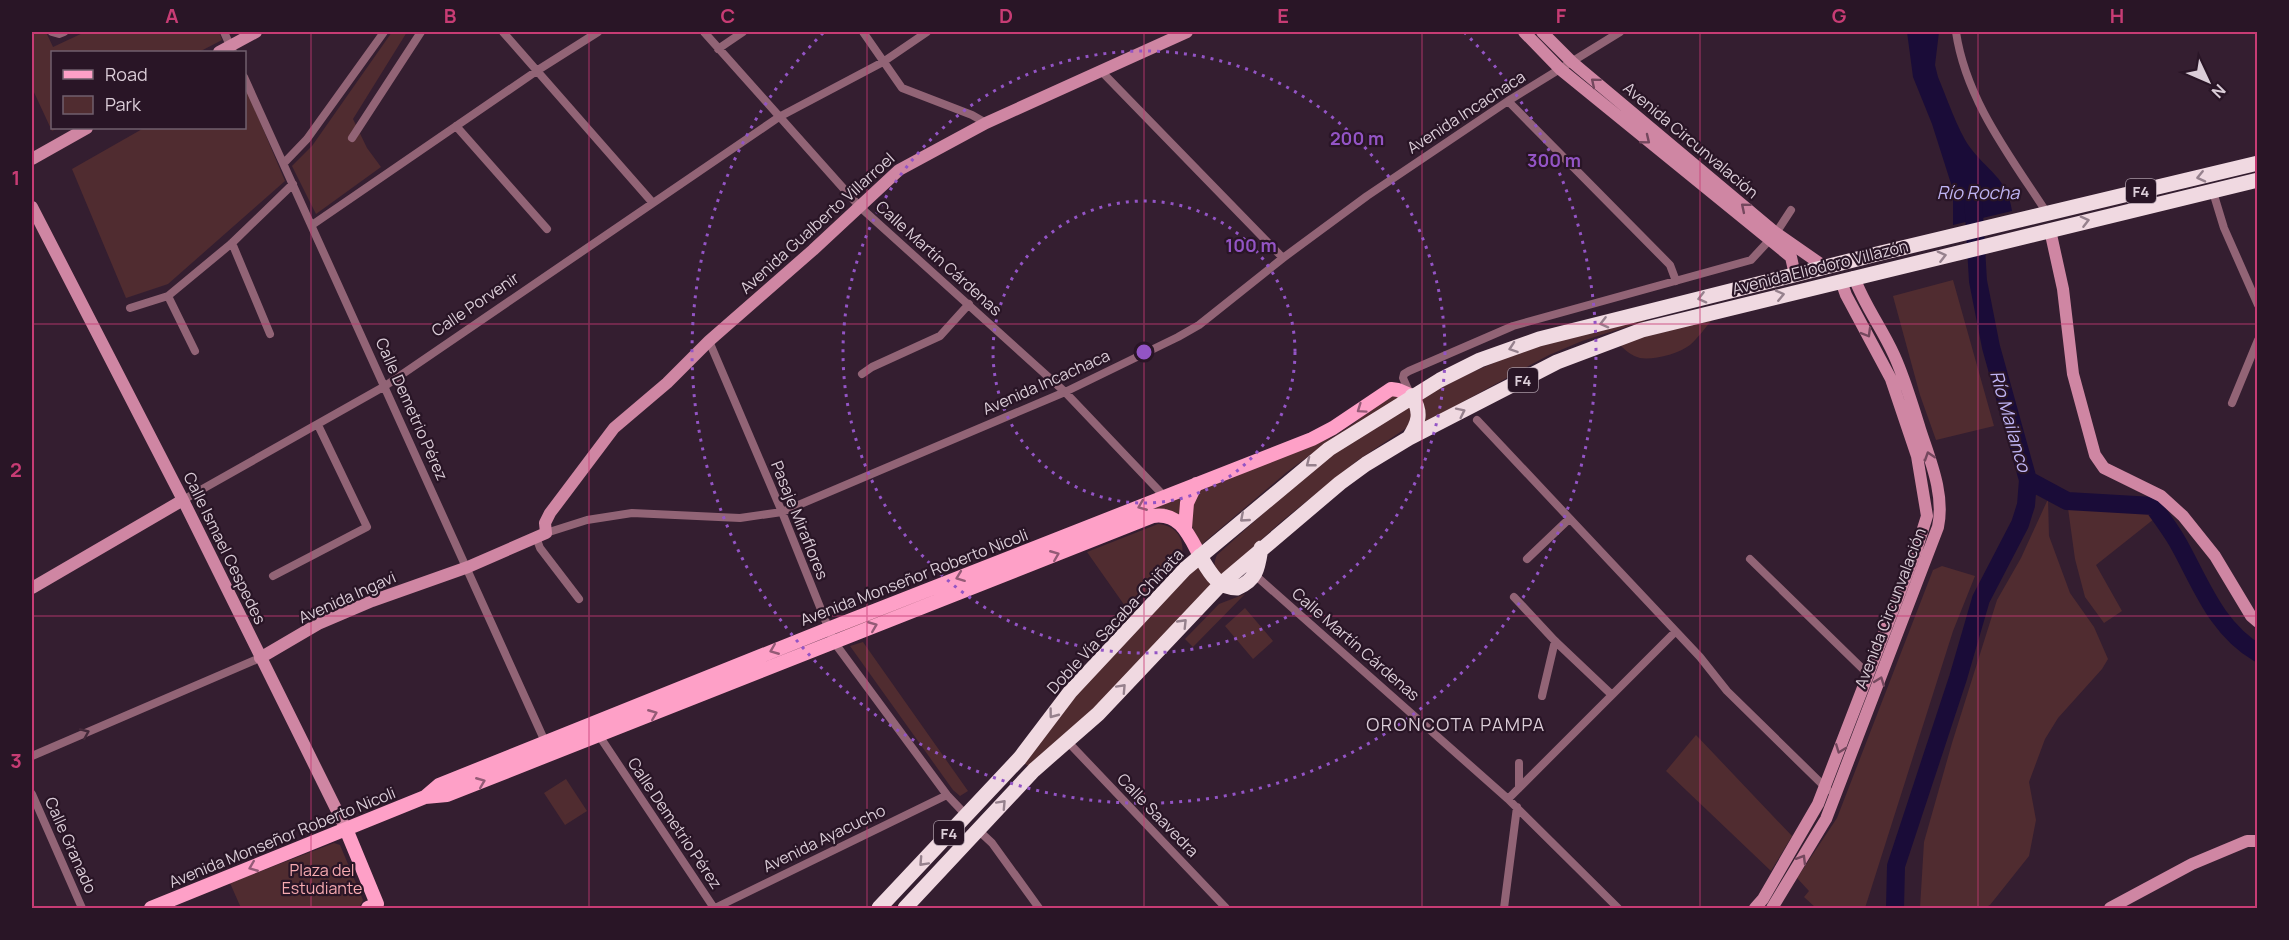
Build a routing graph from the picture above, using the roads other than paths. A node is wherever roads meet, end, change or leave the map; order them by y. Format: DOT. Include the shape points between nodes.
graph roads {
  1 [pos="52,32"];
  2 [pos="64,32"];
  3 [pos="224,32"];
  4 [pos="256,32"];
  5 [pos="384,32"];
  6 [pos="421,32"];
  7 [pos="503,32"];
  8 [pos="598,32"];
  9 [pos="704,32"];
  10 [pos="743,32"];
  11 [pos="863,32"];
  12 [pos="927,32"];
  13 [pos="1187,32"];
  14 [pos="1524,32"];
  15 [pos="1542,32"];
  16 [pos="1620,32"];
  17 [pos="1956,32"];
  18 [pos="232,49"];
  19 [pos="718,49"];
  20 [pos="883,62"];
  21 [pos="1572,62"];
  22 [pos="1560,69"];
  23 [pos="538,70"];
  24 [pos="1102,72"];
  25 [pos="246,81"];
  26 [pos="1508,101"];
  27 [pos="779,117"];
  28 [pos="986,123"];
  29 [pos="456,126"];
  30 [pos="85,129"];
  31 [pos="352,138"];
  32 [pos="32,159"];
  33 [pos="284,163"];
  34 [pos="2258,163"];
  35 [pos="2258,180"];
  36 [pos="293,184"];
  37 [pos="2213,192"];
  38 [pos="652,202"];
  39 [pos="32,207"];
  40 [pos="860,207"];
  41 [pos="1791,210"];
  42 [pos="2047,213"];
  43 [pos="312,225"];
  44 [pos="547,229"];
  45 [pos="2050,230"];
  46 [pos="1773,237"];
  47 [pos="232,243"];
  48 [pos="1284,258"];
  49 [pos="1825,267"];
  50 [pos="1795,275"];
  51 [pos="1848,279"];
  52 [pos="1676,281"];
  53 [pos="168,296"];
  54 [pos="969,304"];
  55 [pos="2258,305"];
  56 [pos="130,308"];
  57 [pos="270,334"];
  58 [pos="2258,340"];
  59 [pos="709,341"];
  60 [pos="195,351"];
  61 [pos="862,374"];
  62 [pos="385,386"];
  63 [pos="1065,392"];
  64 [pos="1412,396"];
  65 [pos="2232,403"];
  66 [pos="1477,420"];
  67 [pos="318,425"];
  68 [pos="1409,438"];
  69 [pos="1196,484"];
  70 [pos="1938,488"];
  71 [pos="1924,491"];
  72 [pos="1164,496"];
  73 [pos="183,500"];
  74 [pos="782,512"];
  75 [pos="1569,519"];
  76 [pos="1185,528"];
  77 [pos="541,535"];
  78 [pos="1261,548"];
  79 [pos="1923,550"];
  80 [pos="1200,556"];
  81 [pos="1527,559"];
  82 [pos="1750,559"];
  83 [pos="468,567"];
  84 [pos="1255,575"];
  85 [pos="273,576"];
  86 [pos="1221,584"];
  87 [pos="32,588"];
  88 [pos="1514,597"];
  89 [pos="579,599"];
  90 [pos="2258,622"];
  91 [pos="828,629"];
  92 [pos="1675,632"];
  93 [pos="834,642"];
  94 [pos="1555,642"];
  95 [pos="260,658"];
  96 [pos="1869,675"];
  97 [pos="1612,695"];
  98 [pos="1542,696"];
  99 [pos="595,729"];
  100 [pos="1068,742"];
  101 [pos="548,748"];
  102 [pos="32,756"];
  103 [pos="1520,763"];
  104 [pos="1519,788"];
  105 [pos="1824,788"];
  106 [pos="1837,793"];
  107 [pos="32,794"];
  108 [pos="946,795"];
  109 [pos="1508,799"];
  110 [pos="1517,807"];
  111 [pos="966,814"];
  112 [pos="346,829"];
  113 [pos="978,830"];
  114 [pos="2258,841"];
  115 [pos="1777,874"];
  116 [pos="1788,882"];
  117 [pos="374,907"];
  118 [pos="82,909"];
  119 [pos="151,909"];
  120 [pos="714,909"];
  121 [pos="879,909"];
  122 [pos="905,909"];
  123 [pos="1039,909"];
  124 [pos="1226,909"];
  125 [pos="1504,909"];
  126 [pos="1618,909"];
  127 [pos="1755,909"];
  128 [pos="1772,909"];
  129 [pos="2110,909"];
  1 -- 2 [label="street"];
  3 -- 18 [label="street"];
  4 -- 18 [label="main road"];
  5 -- 33 [label="street" via="308,139"];
  6 -- 31 [label="street"];
  7 -- 23 [label="street"];
  8 -- 23 [label="street"];
  9 -- 19 [label="street, Calle Martín Cárdenas"];
  10 -- 19 [label="street"];
  11 -- 20 [label="street"];
  12 -- 20 [label="street, Calle Porvenir"];
  13 -- 24 [label="main road, Avenida Gualberto Villarroel"];
  14 -- 22 [label="main road, Avenida Circunvalación"];
  15 -- 21 [label="main road, Avenida Circunvalación"];
  16 -- 21 [label="street, Avenida Incachaca"];
  17 -- 42 [label="street" via="1969,83 1990,124"];
  19 -- 27 [label="street, Calle Martín Cárdenas"];
  20 -- 27 [label="street, Calle Porvenir"];
  20 -- 28 [label="street" via="902,88"];
  21 -- 22 [label="street, Avenida Incachaca"];
  46 -- 21 [label="main road, Avenida Circunvalación, one-way"];
  22 -- 26 [label="street, Avenida Incachaca"];
  22 -- 46 [label="main road, Avenida Circunvalación, one-way"];
  23 -- 29 [label="street"];
  23 -- 38 [label="street"];
  24 -- 28 [label="main road, Avenida Gualberto Villarroel"];
  24 -- 48 [label="street"];
  25 -- 33 [label="street, Calle Demetrio Pérez"];
  26 -- 48 [label="street, Avenida Incachaca" via="1367,196"];
  26 -- 52 [label="street" via="1670,265"];
  27 -- 38 [label="street, Calle Porvenir"];
  27 -- 40 [label="street, Calle Martín Cárdenas"];
  28 -- 40 [label="main road, Avenida Gualberto Villarroel" via="899,170"];
  29 -- 43 [label="street"];
  29 -- 44 [label="street"];
  30 -- 32 [label="main road"];
  33 -- 36 [label="street, Calle Demetrio Pérez"];
  34 -- 42 [label="highway, Avenida Eliodoro Villazón / F4, one-way"];
  35 -- 37 [label="highway, Avenida Eliodoro Villazón / F4"];
  36 -- 43 [label="street, Calle Demetrio Pérez"];
  36 -- 47 [label="street"];
  45 -- 37 [label="highway, Avenida Eliodoro Villazón / F4, one-way"];
  37 -- 55 [label="street" via="2224,228"];
  38 -- 62 [label="street, Calle Porvenir"];
  39 -- 73 [label="main road, Calle Ismael Cespedes"];
  40 -- 54 [label="street, Calle Martín Cárdenas"];
  40 -- 59 [label="main road, Avenida Gualberto Villarroel"];
  41 -- 46 [label="street"];
  42 -- 49 [label="highway, Avenida Eliodoro Villazón / F4"];
  43 -- 62 [label="street, Calle Demetrio Pérez"];
  51 -- 45 [label="highway, Avenida Eliodoro Villazón / F4, one-way"];
  45 -- 90 [label="main road" via="2063,289 2073,374 2094,455 2104,468 2161,496 2183,516 2215,556 2250,616"];
  46 -- 49 [label="main road, Avenida Circunvalación"];
  46 -- 50 [label="main road, Avenida Circunvalación" via="1791,257"];
  46 -- 52 [label="street" via="1751,260"];
  47 -- 53 [label="street"];
  47 -- 57 [label="street"];
  48 -- 63 [label="street, Avenida Incachaca" via="1198,325"];
  49 -- 50 [label="highway, Avenida Eliodoro Villazón / F4"];
  50 -- 64 [label="highway, Avenida Eliodoro Villazón / F4, one-way" via="1528,342 1469,365"];
  68 -- 51 [label="highway, Avenida Eliodoro Villazón / F4, one-way" via="1557,362 1606,342 1686,317"];
  70 -- 51 [label="main road, Avenida Circunvalación, one-way" via="1910,395 1893,354"];
  51 -- 71 [label="main road, Avenida Circunvalación, one-way" via="1846,295 1891,379 1917,456"];
  52 -- 64 [label="street" via="1514,326 1409,371 1404,378"];
  53 -- 56 [label="street"];
  53 -- 60 [label="street"];
  54 -- 61 [label="street" via="940,336"];
  54 -- 63 [label="street, Calle Martín Cárdenas"];
  58 -- 65 [label="street"];
  59 -- 74 [label="street, Pasaje Miraflores"];
  59 -- 77 [label="main road, Avenida Gualberto Villarroel" via="614,428 550,513"];
  62 -- 67 [label="street, Calle Porvenir"];
  62 -- 83 [label="street, Calle Demetrio Pérez"];
  63 -- 72 [label="street, Calle Martín Cárdenas"];
  63 -- 74 [label="street, Avenida Incachaca"];
  64 -- 68 [label="highway" via="1419,418"];
  64 -- 69 [label="main road, Avenida Monseñor Roberto Nicoli, one-way" via="1391,389 1312,439"];
  64 -- 80 [label="highway, Doble Vía Sacaba-Chiñata / F4, one-way" via="1329,449"];
  66 -- 75 [label="street"];
  67 -- 73 [label="street, Calle Porvenir"];
  67 -- 85 [label="street" via="367,527"];
  68 -- 78 [label="highway, F4" via="1366,464"];
  69 -- 72 [label="main road, Avenida Monseñor Roberto Nicoli"];
  69 -- 76 [label="main road" via="1187,503"];
  70 -- 71 [label="main road"];
  70 -- 79 [label="main road, Avenida Circunvalación" via="1940,517"];
  71 -- 79 [label="main road, Avenida Circunvalación" via="1927,516"];
  72 -- 91 [label="main road, Avenida Monseñor Roberto Nicoli, one-way"];
  73 -- 87 [label="main road, Calle Porvenir"];
  73 -- 95 [label="main road, Calle Ismael Cespedes"];
  74 -- 77 [label="street, Avenida Incachaca" via="740,518 632,513 587,520"];
  74 -- 91 [label="street, Pasaje Miraflores"];
  75 -- 81 [label="street"];
  75 -- 92 [label="street"];
  76 -- 80 [label="main road"];
  93 -- 76 [label="main road, Avenida Monseñor Roberto Nicoli, one-way" via="1153,516 1171,517"];
  77 -- 83 [label="main road, Avenida Ingavi"];
  77 -- 89 [label="street" via="540,548"];
  78 -- 84 [label="highway"];
  78 -- 86 [label="highway, F4"];
  79 -- 96 [label="main road, Avenida Circunvalación"];
  106 -- 79 [label="main road, Avenida Circunvalación, one-way"];
  80 -- 86 [label="highway"];
  80 -- 111 [label="highway, Doble Vía Sacaba-Chiñata / F4, one-way" via="1078,683 1020,758"];
  82 -- 96 [label="street"];
  83 -- 95 [label="main road, Avenida Ingavi" via="318,624"];
  83 -- 101 [label="street, Calle Demetrio Pérez"];
  84 -- 86 [label="highway" via="1237,588"];
  84 -- 109 [label="street, Calle Martín Cárdenas"];
  100 -- 86 [label="highway, F4, one-way"];
  88 -- 94 [label="street"];
  91 -- 93 [label="street, Pasaje Miraflores"];
  91 -- 99 [label="main road, Avenida Monseñor Roberto Nicoli, one-way"];
  92 -- 97 [label="street"];
  92 -- 105 [label="street" via="1727,691"];
  99 -- 93 [label="main road, Avenida Monseñor Roberto Nicoli, one-way"];
  93 -- 108 [label="street, Pasaje Miraflores"];
  94 -- 97 [label="street"];
  94 -- 98 [label="street"];
  102 -- 95 [label="street, Avenida Ingavi, one-way"];
  95 -- 112 [label="main road, Calle Ismael Cespedes"];
  96 -- 105 [label="main road, Avenida Circunvalación, one-way"];
  97 -- 104 [label="street"];
  99 -- 101 [label="main road, Avenida Monseñor Roberto Nicoli"];
  99 -- 120 [label="street, Calle Demetrio Pérez"];
  113 -- 100 [label="highway, F4, one-way" via="1035,770"];
  100 -- 124 [label="street, Calle Saavedra"];
  101 -- 112 [label="main road, Avenida Monseñor Roberto Nicoli" via="439,785 425,797"];
  103 -- 104 [label="street"];
  104 -- 109 [label="street"];
  105 -- 106 [label="street"];
  105 -- 115 [label="main road, Avenida Circunvalación"];
  116 -- 106 [label="main road, Avenida Circunvalación, one-way"];
  107 -- 118 [label="street, Calle Granado"];
  108 -- 111 [label="street, Pasaje Miraflores"];
  108 -- 120 [label="street, Avenida Ayacucho"];
  109 -- 110 [label="street, Calle Martín Cárdenas"];
  110 -- 125 [label="street"];
  110 -- 126 [label="street, Calle Martín Cárdenas"];
  111 -- 121 [label="highway, Doble Vía Sacaba-Chiñata / F4, one-way"];
  112 -- 117 [label="main road, Calle Ismael Cespedes"];
  112 -- 119 [label="main road, Avenida Monseñor Roberto Nicoli, one-way"];
  113 -- 122 [label="highway, F4"];
  113 -- 123 [label="street" via="992,843"];
  114 -- 129 [label="main road" via="2247,841 2192,864"];
  115 -- 116 [label="main road"];
  115 -- 127 [label="main road, Avenida Circunvalación"];
  116 -- 128 [label="main road, Avenida Circunvalación"];
}
